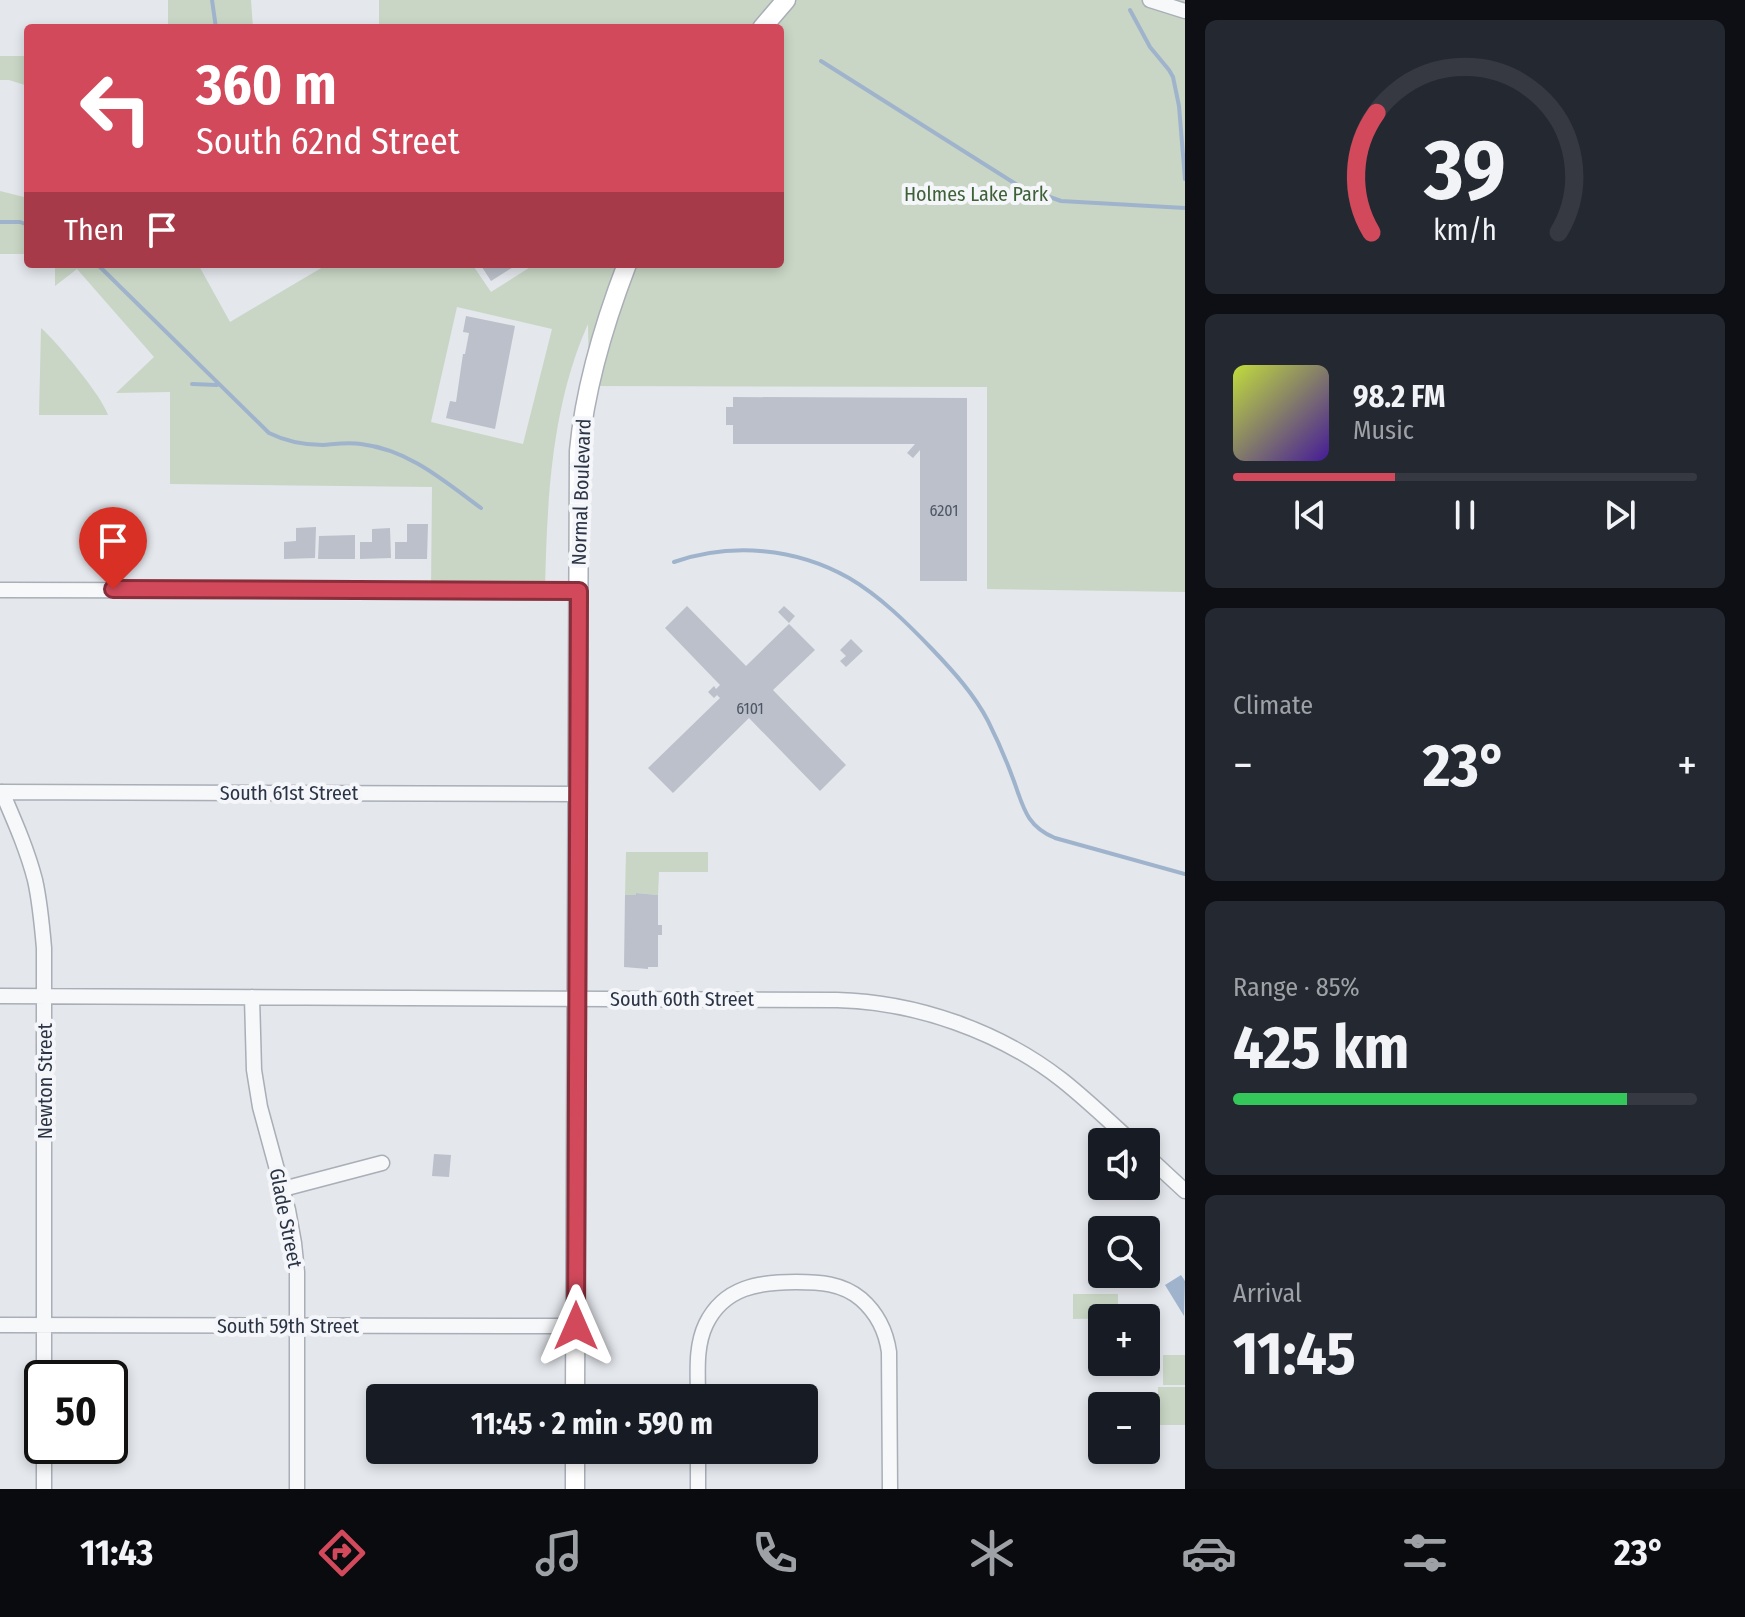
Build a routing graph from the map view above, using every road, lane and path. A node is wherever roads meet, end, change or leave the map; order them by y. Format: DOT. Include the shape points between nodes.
graph roads {
  1 [pos="786,0"];
  2 [pos="1150,0"];
  3 [pos="1185,11"];
  4 [pos="765,24"];
  5 [pos="626,268"];
  6 [pos="0,590"];
  7 [pos="579,591"];
  8 [pos="1,792"];
  9 [pos="578,794"];
  10 [pos="0,996"];
  11 [pos="45,996"];
  12 [pos="252,997"];
  13 [pos="576,998"];
  14 [pos="1116,1128"];
  15 [pos="382,1163"];
  16 [pos="1160,1168"];
  17 [pos="283,1189"];
  18 [pos="1185,1191"];
  19 [pos="0,1325"];
  20 [pos="44,1325"];
  21 [pos="297,1326"];
  22 [pos="576,1326"];
  23 [pos="44,1360"];
  24 [pos="575,1384"];
  25 [pos="698,1384"];
  26 [pos="44,1464"];
  27 [pos="575,1464"];
  28 [pos="698,1464"];
  29 [pos="44,1489"];
  30 [pos="297,1489"];
  31 [pos="575,1489"];
  32 [pos="698,1489"];
  33 [pos="890,1489"];
  1 -- 4 [label="main road"];
  2 -- 3 [label="street"];
  5 -- 7 [label="main road, Normal Boulevard" via="583,414"];
  6 -- 7 [label="street"];
  7 -- 9 [label="main road, Normal Boulevard"];
  8 -- 9 [label="street, South 61st Street"];
  8 -- 11 [label="street, Newton Street" via="35,881"];
  9 -- 13 [label="main road, Normal Boulevard"];
  10 -- 11 [label="street, South 60th Street"];
  11 -- 12 [label="street, South 60th Street"];
  11 -- 20 [label="street, Newton Street"];
  12 -- 13 [label="street, South 60th Street"];
  12 -- 17 [label="street, Glade Street" via="254,1070"];
  13 -- 14 [label="street, South 60th Street" via="837,1000 907,1009 971,1029 1025,1056"];
  13 -- 22 [label="main road, Normal Boulevard"];
  15 -- 17 [label="street"];
  16 -- 18 [label="street"];
  17 -- 21 [label="street, Glade Street" via="297,1272"];
  19 -- 20 [label="street, South 59th Street"];
  20 -- 21 [label="street, South 59th Street"];
  20 -- 23 [label="street, Newton Street"];
  21 -- 22 [label="street, South 59th Street"];
  21 -- 30 [label="street, Glade Street"];
  22 -- 24 [label="main road, Normal Boulevard"];
  25 -- 33 [label="street" via="698,1350 705,1326 723,1302 760,1283 817,1282 849,1291 872,1310 887,1340"];
  26 -- 29 [label="street"];
  27 -- 31 [label="main road"];
  28 -- 32 [label="street"];
}
